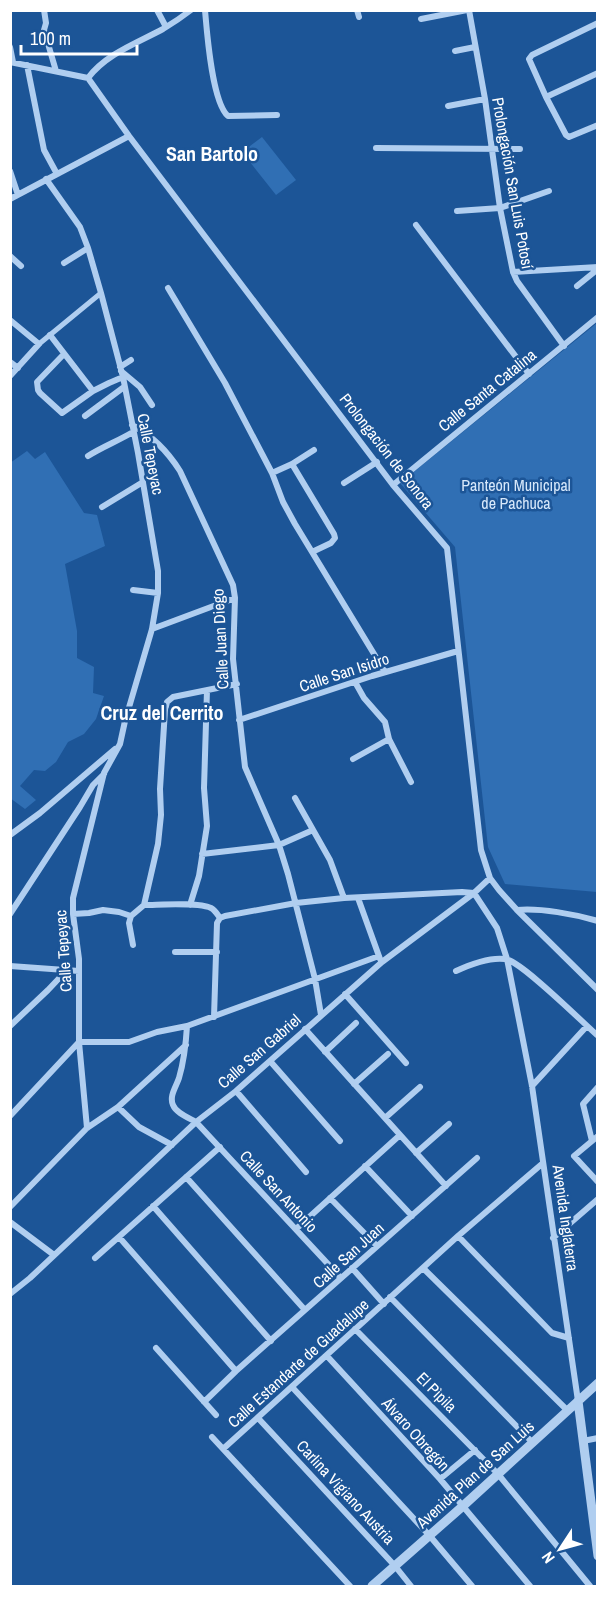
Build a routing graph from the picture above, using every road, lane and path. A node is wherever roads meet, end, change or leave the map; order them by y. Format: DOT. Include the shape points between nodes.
graph roads {
  1 [pos="44,10"];
  2 [pos="157,10"];
  3 [pos="191,10"];
  4 [pos="204,10"];
  5 [pos="468,10"];
  6 [pos="421,19"];
  7 [pos="597,23"];
  8 [pos="166,27"];
  9 [pos="10,47"];
  10 [pos="475,47"];
  11 [pos="454,51"];
  12 [pos="18,63"];
  13 [pos="56,71"];
  14 [pos="597,73"];
  15 [pos="88,78"];
  16 [pos="546,97"];
  17 [pos="485,99"];
  18 [pos="448,106"];
  19 [pos="277,115"];
  20 [pos="597,125"];
  21 [pos="129,136"];
  22 [pos="376,148"];
  23 [pos="492,149"];
  24 [pos="519,149"];
  25 [pos="10,171"];
  26 [pos="53,176"];
  27 [pos="549,191"];
  28 [pos="18,195"];
  29 [pos="10,199"];
  30 [pos="500,208"];
  31 [pos="457,211"];
  32 [pos="416,225"];
  33 [pos="88,248"];
  34 [pos="10,256"];
  35 [pos="64,263"];
  36 [pos="21,266"];
  37 [pos="597,268"];
  38 [pos="513,272"];
  39 [pos="577,286"];
  40 [pos="168,288"];
  41 [pos="101,293"];
  42 [pos="597,317"];
  43 [pos="10,321"];
  44 [pos="50,336"];
  45 [pos="39,344"];
  46 [pos="564,346"];
  47 [pos="63,355"];
  48 [pos="131,360"];
  49 [pos="10,362"];
  50 [pos="18,368"];
  51 [pos="121,372"];
  52 [pos="529,374"];
  53 [pos="10,376"];
  54 [pos="124,387"];
  55 [pos="93,391"];
  56 [pos="152,405"];
  57 [pos="86,416"];
  58 [pos="133,428"];
  59 [pos="314,450"];
  60 [pos="88,456"];
  61 [pos="377,462"];
  62 [pos="292,464"];
  63 [pos="272,473"];
  64 [pos="143,482"];
  65 [pos="344,483"];
  66 [pos="393,485"];
  67 [pos="102,507"];
  68 [pos="312,552"];
  69 [pos="132,590"];
  70 [pos="158,593"];
  71 [pos="235,598"];
  72 [pos="152,629"];
  73 [pos="459,651"];
  74 [pos="383,673"];
  75 [pos="355,681"];
  76 [pos="237,684"];
  77 [pos="207,690"];
  78 [pos="239,720"];
  79 [pos="389,739"];
  80 [pos="120,744"];
  81 [pos="353,759"];
  82 [pos="104,773"];
  83 [pos="411,782"];
  84 [pos="296,798"];
  85 [pos="313,830"];
  86 [pos="10,835"];
  87 [pos="279,845"];
  88 [pos="202,854"];
  89 [pos="490,878"];
  90 [pos="474,893"];
  91 [pos="344,898"];
  92 [pos="358,898"];
  93 [pos="296,903"];
  94 [pos="144,905"];
  95 [pos="190,905"];
  96 [pos="517,910"];
  97 [pos="10,914"];
  98 [pos="73,914"];
  99 [pos="131,916"];
  100 [pos="220,918"];
  101 [pos="597,921"];
  102 [pos="133,945"];
  103 [pos="175,952"];
  104 [pos="217,952"];
  105 [pos="380,959"];
  106 [pos="507,959"];
  107 [pos="10,966"];
  108 [pos="456,970"];
  109 [pos="66,971"];
  110 [pos="79,971"];
  111 [pos="315,979"];
  112 [pos="597,990"];
  113 [pos="345,994"];
  114 [pos="321,1015"];
  115 [pos="214,1017"];
  116 [pos="356,1023"];
  117 [pos="10,1026"];
  118 [pos="187,1026"];
  119 [pos="587,1026"];
  120 [pos="305,1029"];
  121 [pos="597,1035"];
  122 [pos="79,1042"];
  123 [pos="186,1045"];
  124 [pos="325,1052"];
  125 [pos="388,1054"];
  126 [pos="270,1061"];
  127 [pos="405,1063"];
  128 [pos="354,1084"];
  129 [pos="532,1086"];
  130 [pos="420,1087"];
  131 [pos="597,1087"];
  132 [pos="236,1091"];
  133 [pos="118,1107"];
  134 [pos="10,1116"];
  135 [pos="385,1118"];
  136 [pos="196,1122"];
  137 [pos="449,1124"];
  138 [pos="87,1128"];
  139 [pos="400,1135"];
  140 [pos="595,1139"];
  141 [pos="340,1141"];
  142 [pos="172,1145"];
  143 [pos="220,1147"];
  144 [pos="416,1153"];
  145 [pos="477,1158"];
  146 [pos="543,1163"];
  147 [pos="365,1166"];
  148 [pos="306,1172"];
  149 [pos="186,1177"];
  150 [pos="597,1182"];
  151 [pos="446,1186"];
  152 [pos="330,1198"];
  153 [pos="597,1199"];
  154 [pos="153,1206"];
  155 [pos="10,1207"];
  156 [pos="412,1216"];
  157 [pos="10,1222"];
  158 [pos="296,1229"];
  159 [pos="119,1236"];
  160 [pos="458,1236"];
  161 [pos="553,1238"];
  162 [pos="377,1246"];
  163 [pos="54,1255"];
  164 [pos="95,1258"];
  165 [pos="352,1268"];
  166 [pos="423,1268"];
  167 [pos="341,1278"];
  168 [pos="10,1294"];
  169 [pos="390,1297"];
  170 [pos="384,1304"];
  171 [pos="305,1311"];
  172 [pos="355,1329"];
  173 [pos="569,1338"];
  174 [pos="271,1341"];
  175 [pos="156,1348"];
  176 [pos="327,1356"];
  177 [pos="236,1371"];
  178 [pos="597,1383"];
  179 [pos="292,1387"];
  180 [pos="578,1401"];
  181 [pos="204,1402"];
  182 [pos="567,1410"];
  183 [pos="216,1415"];
  184 [pos="258,1418"];
  185 [pos="212,1437"];
  186 [pos="597,1438"];
  187 [pos="583,1441"];
  188 [pos="532,1442"];
  189 [pos="224,1449"];
  190 [pos="475,1450"];
  191 [pos="498,1474"];
  192 [pos="440,1479"];
  193 [pos="463,1506"];
  194 [pos="429,1535"];
  195 [pos="597,1556"];
  196 [pos="395,1566"];
  197 [pos="350,1587"];
  198 [pos="372,1587"];
  199 [pos="411,1587"];
  200 [pos="472,1587"];
  201 [pos="530,1587"];
  202 [pos="590,1587"];
  1 -- 13 [label="street" via="44,30"];
  2 -- 8 [label="street"];
  3 -- 8 [label="street"];
  4 -- 19 [label="street" via="211,68 222,111 228,116"];
  5 -- 6 [label="street"];
  5 -- 10 [label="street, Prolongación San Luis Potosí"];
  7 -- 16 [label="street" via="532,55 530,59"];
  8 -- 15 [label="street" via="106,59"];
  9 -- 12 [label="street, Calle Tepeyac"];
  10 -- 11 [label="street"];
  10 -- 17 [label="street, Prolongación San Luis Potosí"];
  12 -- 13 [label="street"];
  12 -- 26 [label="street, Calle Tepeyac"];
  13 -- 15 [label="street"];
  14 -- 16 [label="street"];
  15 -- 21 [label="street, Prolongación de Sonora"];
  16 -- 20 [label="street" via="569,137"];
  17 -- 18 [label="street"];
  17 -- 23 [label="street, Prolongación San Luis Potosí"];
  21 -- 26 [label="street"];
  21 -- 61 [label="street, Prolongación de Sonora"];
  22 -- 23 [label="street"];
  23 -- 24 [label="street"];
  23 -- 30 [label="street, Prolongación San Luis Potosí"];
  25 -- 28 [label="street"];
  26 -- 28 [label="street"];
  26 -- 33 [label="street, Calle Tepeyac"];
  27 -- 30 [label="street"];
  28 -- 29 [label="street"];
  30 -- 31 [label="street"];
  30 -- 38 [label="street, Prolongación San Luis Potosí"];
  32 -- 52 [label="street"];
  33 -- 35 [label="street"];
  33 -- 41 [label="street, Calle Tepeyac"];
  34 -- 36 [label="street"];
  37 -- 38 [label="street"];
  37 -- 39 [label="street"];
  38 -- 46 [label="street, Prolongación San Luis Potosí"];
  40 -- 63 [label="street" via="225,383"];
  41 -- 44 [label="street"];
  41 -- 51 [label="street, Calle Tepeyac"];
  42 -- 46 [label="street, Calle Santa Catalina"];
  43 -- 45 [label="street"];
  44 -- 45 [label="street"];
  44 -- 47 [label="street"];
  45 -- 50 [label="street"];
  46 -- 52 [label="street, Calle Santa Catalina"];
  47 -- 55 [label="street"];
  47 -- 55 [label="street" via="37,382 40,393 62,413"];
  48 -- 51 [label="street"];
  49 -- 50 [label="street"];
  50 -- 53 [label="street"];
  51 -- 54 [label="street, Calle Tepeyac"];
  51 -- 55 [label="street"];
  51 -- 56 [label="street" via="141,387"];
  52 -- 66 [label="street, Calle Santa Catalina"];
  54 -- 57 [label="street"];
  54 -- 58 [label="street, Calle Tepeyac"];
  58 -- 60 [label="street"];
  58 -- 64 [label="street, Calle Tepeyac"];
  58 -- 71 [label="street, Calle Juan Diego" via="143,431 165,451 180,471"];
  59 -- 62 [label="street"];
  61 -- 65 [label="street"];
  61 -- 66 [label="street, Prolongación de Sonora"];
  62 -- 63 [label="street"];
  62 -- 68 [label="street" via="335,538"];
  63 -- 68 [label="street" via="283,502"];
  64 -- 67 [label="street"];
  64 -- 70 [label="street, Calle Tepeyac"];
  66 -- 73 [label="street, Prolongación de Sonora" via="447,548"];
  68 -- 74 [label="street"];
  69 -- 70 [label="street"];
  70 -- 72 [label="street, Calle Tepeyac"];
  71 -- 72 [label="street"];
  71 -- 76 [label="street, Calle Juan Diego" via="233,659"];
  72 -- 80 [label="street, Calle Tepeyac"];
  73 -- 74 [label="street, Calle San Isidro"];
  73 -- 89 [label="street, Prolongación de Sonora" via="481,850"];
  74 -- 75 [label="street, Calle San Isidro"];
  75 -- 78 [label="street, Calle San Isidro"];
  75 -- 79 [label="street" via="385,722"];
  76 -- 77 [label="street"];
  76 -- 78 [label="street, Calle Juan Diego"];
  77 -- 88 [label="street" via="207,826"];
  77 -- 94 [label="street" via="173,697 167,702 158,843"];
  78 -- 87 [label="street, Calle Juan Diego" via="244,767"];
  79 -- 81 [label="street"];
  79 -- 83 [label="street"];
  80 -- 82 [label="street, Calle Tepeyac"];
  80 -- 86 [label="street"];
  82 -- 97 [label="street"];
  82 -- 98 [label="street, Calle Tepeyac" via="73,898"];
  84 -- 85 [label="street"];
  85 -- 87 [label="street"];
  85 -- 91 [label="street" via="330,860"];
  87 -- 88 [label="street"];
  87 -- 93 [label="street, Calle Juan Diego"];
  88 -- 95 [label="street"];
  89 -- 90 [label="street, Calle San Gabriel"];
  89 -- 96 [label="street, Prolongación de Sonora"];
  90 -- 92 [label="street"];
  90 -- 105 [label="street, Calle San Gabriel"];
  90 -- 106 [label="street, Avenida Inglaterra" via="497,928"];
  91 -- 92 [label="street"];
  91 -- 93 [label="street"];
  92 -- 105 [label="street"];
  93 -- 100 [label="street"];
  93 -- 111 [label="street, Calle Juan Diego"];
  94 -- 95 [label="street"];
  94 -- 99 [label="street"];
  95 -- 100 [label="street" via="209,906"];
  96 -- 101 [label="street"];
  96 -- 112 [label="street, Prolongación de Sonora"];
  98 -- 99 [label="street" via="103,910"];
  98 -- 110 [label="street, Calle Tepeyac"];
  99 -- 102 [label="street"];
  100 -- 104 [label="street"];
  103 -- 104 [label="street"];
  104 -- 115 [label="street"];
  105 -- 111 [label="street"];
  105 -- 113 [label="street, Calle San Gabriel"];
  106 -- 108 [label="street" via="474,963"];
  106 -- 119 [label="street" via="522,967"];
  106 -- 129 [label="street, Avenida Inglaterra"];
  107 -- 109 [label="street"];
  109 -- 110 [label="street"];
  109 -- 117 [label="street"];
  110 -- 122 [label="street, Calle Tepeyac"];
  111 -- 114 [label="street, Calle Juan Diego"];
  111 -- 115 [label="street"];
  113 -- 114 [label="street, Calle San Gabriel"];
  113 -- 127 [label="street"];
  114 -- 120 [label="street, Calle San Gabriel"];
  115 -- 118 [label="street"];
  116 -- 124 [label="street"];
  118 -- 122 [label="street" via="129,1042"];
  118 -- 123 [label="street"];
  119 -- 121 [label="street"];
  119 -- 129 [label="street"];
  120 -- 124 [label="street"];
  120 -- 126 [label="street, Calle San Gabriel"];
  122 -- 134 [label="street"];
  122 -- 138 [label="street, Calle Tepeyac"];
  123 -- 133 [label="street"];
  123 -- 136 [label="street, Calle San Antonio" via="172,1104"];
  124 -- 128 [label="street"];
  125 -- 128 [label="street"];
  126 -- 132 [label="street, Calle San Gabriel"];
  126 -- 141 [label="street"];
  128 -- 135 [label="street"];
  129 -- 146 [label="street, Avenida Inglaterra"];
  130 -- 135 [label="street"];
  131 -- 140 [label="street" via="583,1104"];
  132 -- 136 [label="street, Calle San Gabriel"];
  132 -- 148 [label="street"];
  133 -- 138 [label="street"];
  133 -- 142 [label="street" via="139,1127"];
  135 -- 139 [label="street"];
  136 -- 142 [label="street, Calle San Gabriel"];
  136 -- 143 [label="street, Calle San Antonio"];
  137 -- 144 [label="street"];
  138 -- 155 [label="street"];
  139 -- 144 [label="street"];
  139 -- 147 [label="street"];
  140 -- 150 [label="street" via="574,1156"];
  142 -- 163 [label="street, Calle San Gabriel"];
  143 -- 149 [label="street"];
  143 -- 158 [label="street, Calle San Antonio"];
  144 -- 151 [label="street"];
  145 -- 151 [label="street, Calle San Juan"];
  146 -- 160 [label="street, Calle Estandarte de Guadalupe"];
  146 -- 161 [label="street, Avenida Inglaterra"];
  147 -- 152 [label="street"];
  147 -- 156 [label="street"];
  149 -- 154 [label="street"];
  149 -- 171 [label="street"];
  151 -- 156 [label="street, Calle San Juan"];
  152 -- 158 [label="street"];
  152 -- 162 [label="street"];
  153 -- 161 [label="street"];
  154 -- 159 [label="street"];
  154 -- 174 [label="street"];
  156 -- 162 [label="street, Calle San Juan"];
  157 -- 163 [label="street"];
  158 -- 167 [label="street, Calle San Antonio"];
  159 -- 164 [label="street"];
  159 -- 177 [label="street"];
  160 -- 166 [label="street, Calle Estandarte de Guadalupe"];
  160 -- 173 [label="street" via="552,1333"];
  161 -- 173 [label="street, Avenida Inglaterra"];
  162 -- 165 [label="street, Calle San Juan"];
  163 -- 168 [label="street, Calle San Gabriel"];
  165 -- 167 [label="street, Calle San Juan"];
  165 -- 170 [label="street"];
  166 -- 169 [label="street, Calle Estandarte de Guadalupe"];
  166 -- 182 [label="street"];
  167 -- 171 [label="street, Calle San Juan"];
  169 -- 170 [label="street, Calle Estandarte de Guadalupe"];
  169 -- 188 [label="street, Calle Estandarte de Guadalupe"];
  170 -- 172 [label="street, Calle Estandarte de Guadalupe"];
  171 -- 174 [label="street, Calle San Juan"];
  172 -- 176 [label="street, Calle Estandarte de Guadalupe"];
  172 -- 190 [label="street, El Pìpila"];
  173 -- 180 [label="street, Avenida Inglaterra"];
  174 -- 177 [label="street, Calle San Juan"];
  175 -- 181 [label="street"];
  176 -- 179 [label="street, Calle Estandarte de Guadalupe"];
  176 -- 192 [label="street, Álvaro Obregón"];
  177 -- 181 [label="street, Calle San Juan"];
  178 -- 180 [label="street, Avenida Plan de San Luis"];
  179 -- 184 [label="street, Calle Estandarte de Guadalupe"];
  179 -- 194 [label="street"];
  180 -- 182 [label="street, Avenida Plan de San Luis"];
  180 -- 187 [label="street, Avenida Inglaterra"];
  181 -- 183 [label="street"];
  182 -- 188 [label="street, Avenida Plan de San Luis"];
  184 -- 189 [label="street, Calle Estandarte de Guadalupe"];
  184 -- 196 [label="street, Carlina Vigiano Austria"];
  185 -- 189 [label="street"];
  186 -- 187 [label="street"];
  187 -- 195 [label="street, Avenida Inglaterra"];
  188 -- 191 [label="street, Avenida Plan de San Luis"];
  189 -- 197 [label="street"];
  190 -- 191 [label="street, El Pìpila"];
  190 -- 192 [label="street"];
  191 -- 193 [label="street, Avenida Plan de San Luis"];
  191 -- 202 [label="street, El Pìpila"];
  192 -- 193 [label="street, Álvaro Obregón"];
  193 -- 194 [label="street, Avenida Plan de San Luis"];
  193 -- 201 [label="street, Álvaro Obregón"];
  194 -- 196 [label="street, Avenida Plan de San Luis"];
  194 -- 200 [label="street"];
  196 -- 198 [label="street, Avenida Plan de San Luis"];
  196 -- 199 [label="street, Carlina Vigiano Austria"];
}
